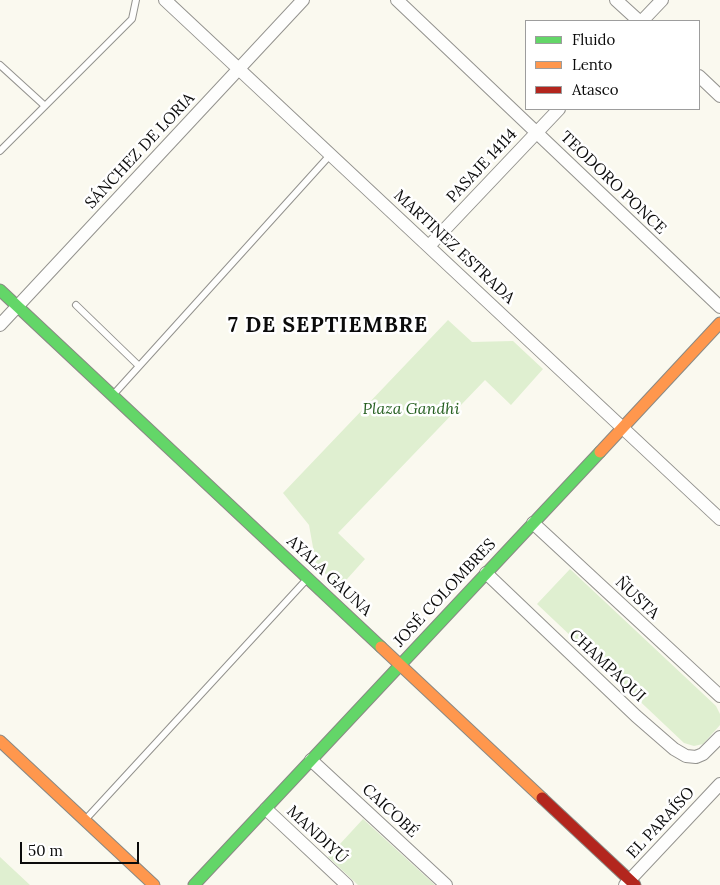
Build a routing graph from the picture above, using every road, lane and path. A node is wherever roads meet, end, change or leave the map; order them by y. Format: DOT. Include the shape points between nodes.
graph roads {
  1 [pos="136,0"];
  2 [pos="165,0"];
  3 [pos="304,0"];
  4 [pos="397,0"];
  5 [pos="616,0"];
  6 [pos="662,0"];
  7 [pos="640,20"];
  8 [pos="642,20"];
  9 [pos="0,65"];
  10 [pos="238,70"];
  11 [pos="700,77"];
  12 [pos="720,96"];
  13 [pos="44,106"];
  14 [pos="558,110"];
  15 [pos="537,133"];
  16 [pos="0,151"];
  17 [pos="331,154"];
  18 [pos="429,246"];
  19 [pos="0,290"];
  20 [pos="76,305"];
  21 [pos="17,306"];
  22 [pos="720,307"];
  23 [pos="720,323"];
  24 [pos="0,325"];
  25 [pos="139,366"];
  26 [pos="112,396"];
  27 [pos="622,428"];
  28 [pos="720,519"];
  29 [pos="533,523"];
  30 [pos="486,574"];
  31 [pos="308,578"];
  32 [pos="400,665"];
  33 [pos="720,696"];
  34 [pos="717,740"];
  35 [pos="0,742"];
  36 [pos="312,760"];
  37 [pos="720,784"];
  38 [pos="266,809"];
  39 [pos="85,820"];
  40 [pos="630,883"];
  41 [pos="154,885"];
  42 [pos="194,885"];
  43 [pos="347,885"];
  44 [pos="446,885"];
  1 -- 13 [label="lane" via="132,19"];
  2 -- 10 [label="street, MARTINEZ ESTRADA"];
  3 -- 10 [label="street, SÁNCHEZ DE LORIA"];
  4 -- 15 [label="street, TEODORO PONCE"];
  5 -- 7 [label="street"];
  6 -- 8 [label="street"];
  9 -- 13 [label="lane"];
  10 -- 17 [label="street, MARTINEZ ESTRADA"];
  10 -- 21 [label="street, SÁNCHEZ DE LORIA"];
  11 -- 12 [label="street"];
  13 -- 16 [label="lane"];
  14 -- 15 [label="street, PASAJE 14114"];
  15 -- 18 [label="street, PASAJE 14114"];
  15 -- 22 [label="street, TEODORO PONCE"];
  17 -- 18 [label="street, MARTINEZ ESTRADA"];
  17 -- 25 [label="lane"];
  18 -- 27 [label="street, MARTINEZ ESTRADA"];
  19 -- 21 [label="street, AYALA GAUNA"];
  20 -- 25 [label="lane"];
  21 -- 24 [label="street, SÁNCHEZ DE LORIA"];
  21 -- 26 [label="street, AYALA GAUNA"];
  23 -- 27 [label="street, JOSÉ COLOMBRES"];
  25 -- 26 [label="lane"];
  26 -- 31 [label="street, AYALA GAUNA"];
  27 -- 28 [label="street, MARTINEZ ESTRADA"];
  27 -- 29 [label="street, JOSÉ COLOMBRES"];
  29 -- 30 [label="street, JOSÉ COLOMBRES"];
  29 -- 33 [label="street, ÑUSTA"];
  30 -- 32 [label="street, JOSÉ COLOMBRES"];
  30 -- 34 [label="street, CHAMPAQUI" via="674,749 696,757"];
  31 -- 32 [label="street, AYALA GAUNA"];
  31 -- 39 [label="lane"];
  32 -- 36 [label="street, JOSÉ COLOMBRES"];
  32 -- 40 [label="street, AYALA GAUNA"];
  35 -- 39 [label="street"];
  36 -- 38 [label="street, JOSÉ COLOMBRES"];
  36 -- 44 [label="street, CAICOBÉ"];
  37 -- 40 [label="street, EL PARAÍSO"];
  38 -- 42 [label="street, JOSÉ COLOMBRES"];
  38 -- 43 [label="street, MANDIYÚ"];
  39 -- 41 [label="street"];
}
